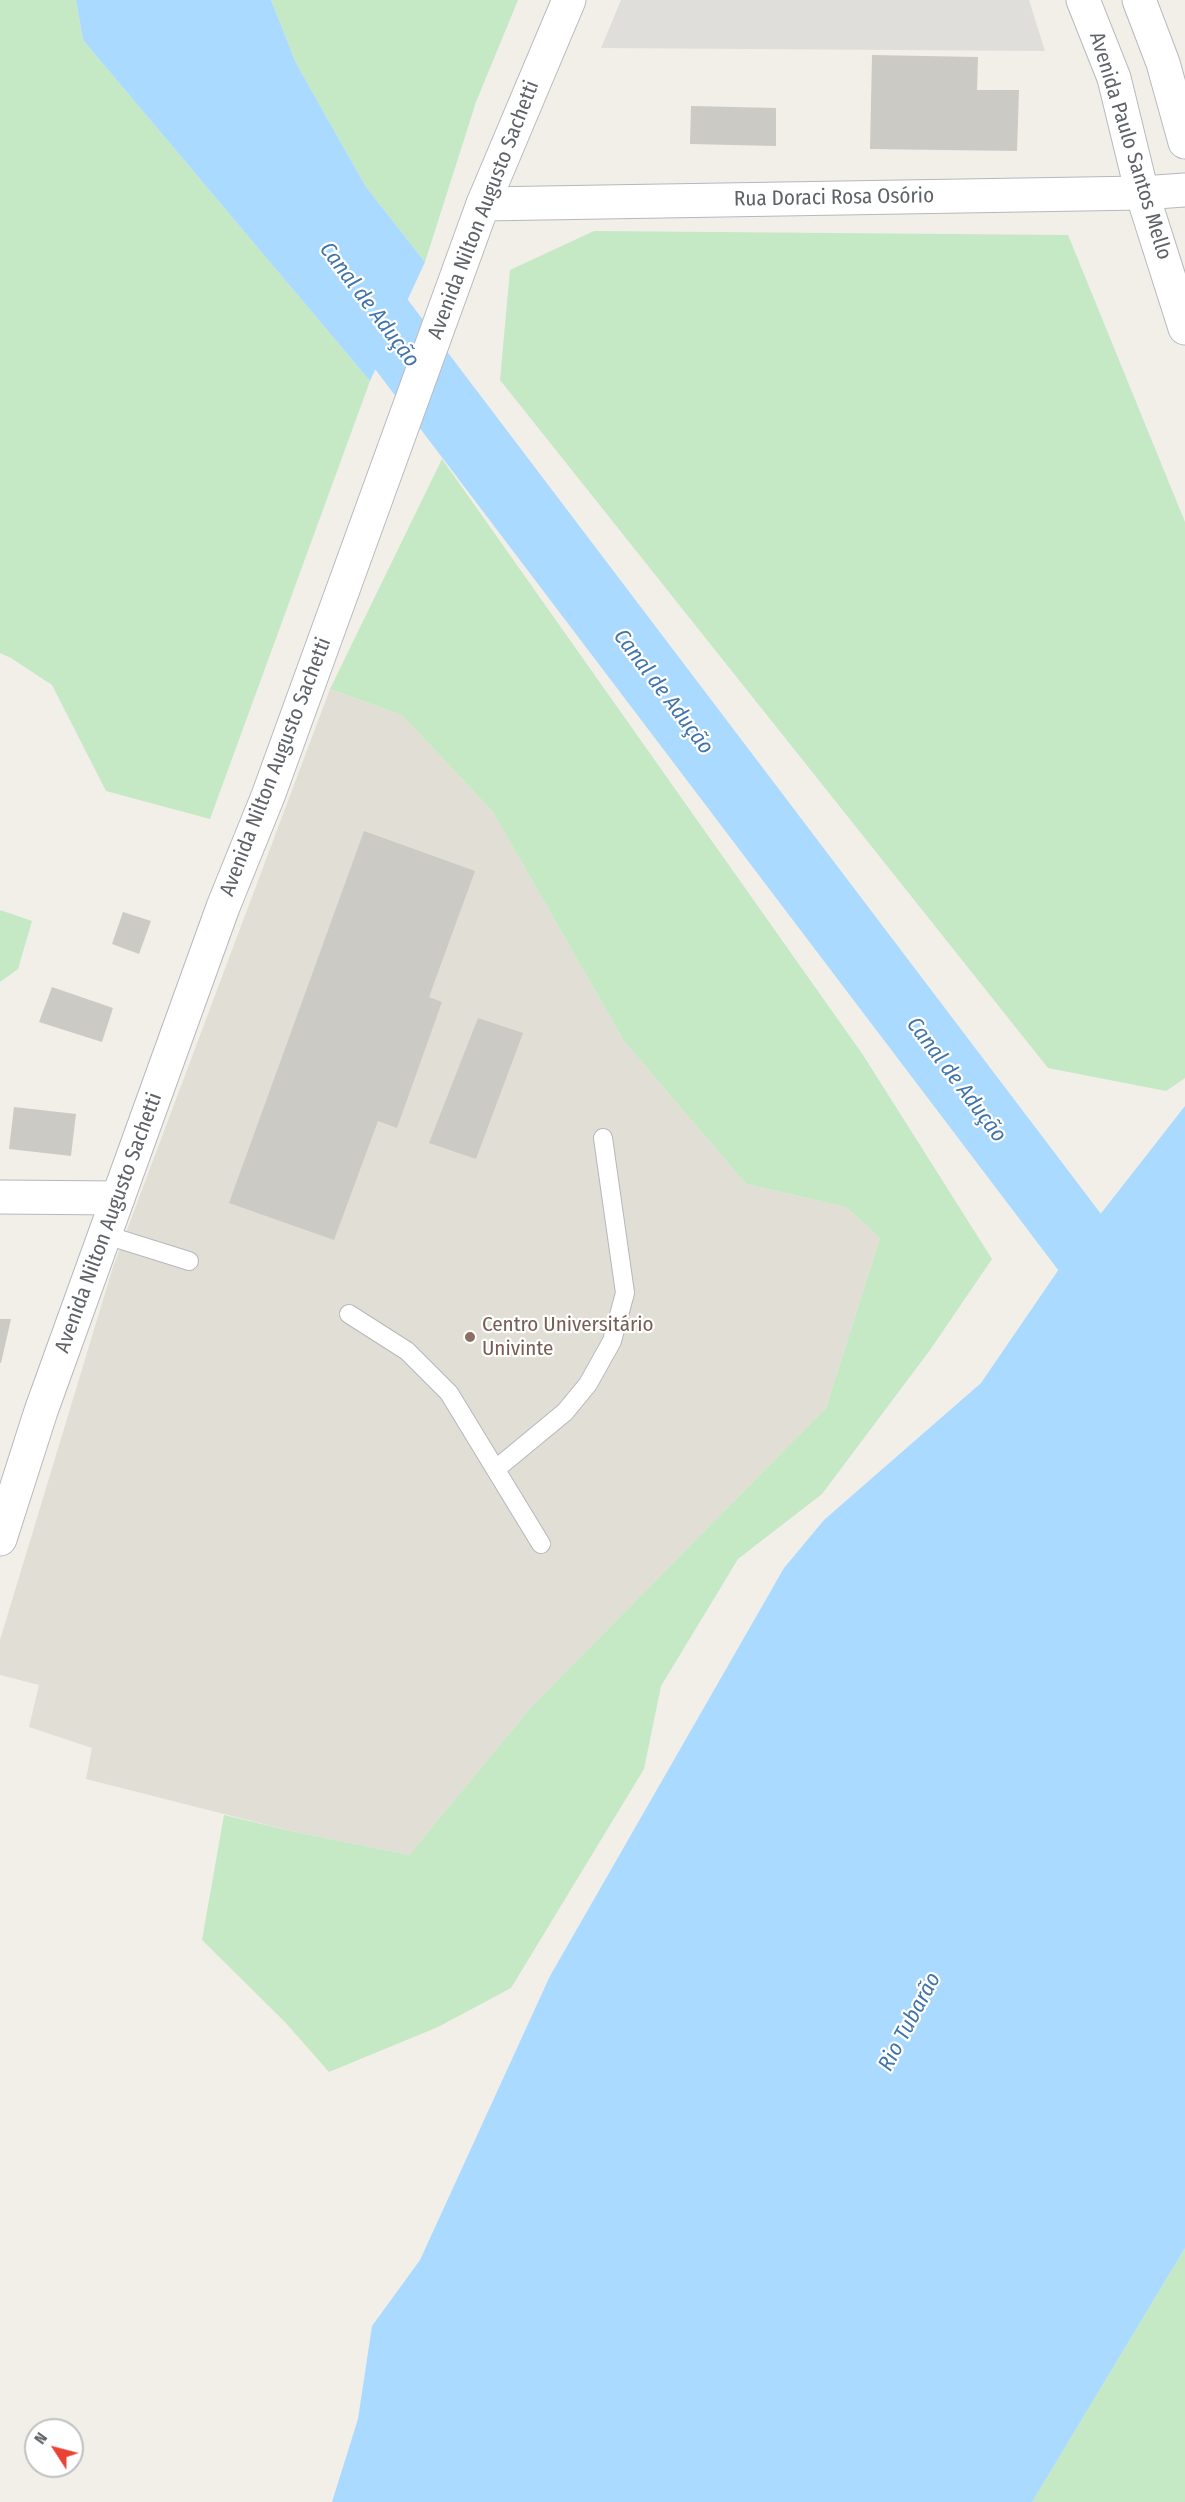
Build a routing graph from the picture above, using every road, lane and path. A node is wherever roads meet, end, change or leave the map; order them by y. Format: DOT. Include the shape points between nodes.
graph roads {
  1 [pos="568,0"];
  2 [pos="1083,0"];
  3 [pos="1139,0"];
  4 [pos="1185,142"];
  5 [pos="1185,190"];
  6 [pos="1142,193"];
  7 [pos="483,204"];
  8 [pos="1185,328"];
  9 [pos="603,1138"];
  10 [pos="0,1197"];
  11 [pos="118,1198"];
  12 [pos="106,1235"];
  13 [pos="189,1261"];
  14 [pos="349,1314"];
  15 [pos="496,1469"];
  16 [pos="0,1539"];
  17 [pos="540,1544"];
  1 -- 7 [label="main road, Avenida Nilton Augusto Sachetti"];
  2 -- 6 [label="main road, Avenida Paulo Santos Mello" via="1114,78"];
  3 -- 4 [label="main road" via="1163,63"];
  5 -- 6 [label="main road, Rua Doraci Rosa Osório"];
  6 -- 7 [label="main road, Rua Doraci Rosa Osório"];
  6 -- 8 [label="main road, Avenida Paulo Santos Mello"];
  7 -- 11 [label="main road, Avenida Nilton Augusto Sachetti"];
  9 -- 15 [label="lane" via="625,1293 612,1341 588,1384 565,1412"];
  10 -- 11 [label="main road"];
  11 -- 12 [label="main road, Avenida Nilton Augusto Sachetti"];
  12 -- 13 [label="lane"];
  12 -- 16 [label="main road, Avenida Nilton Augusto Sachetti" via="41,1411"];
  14 -- 15 [label="lane" via="407,1351 435,1377"];
  15 -- 17 [label="lane"];
}
